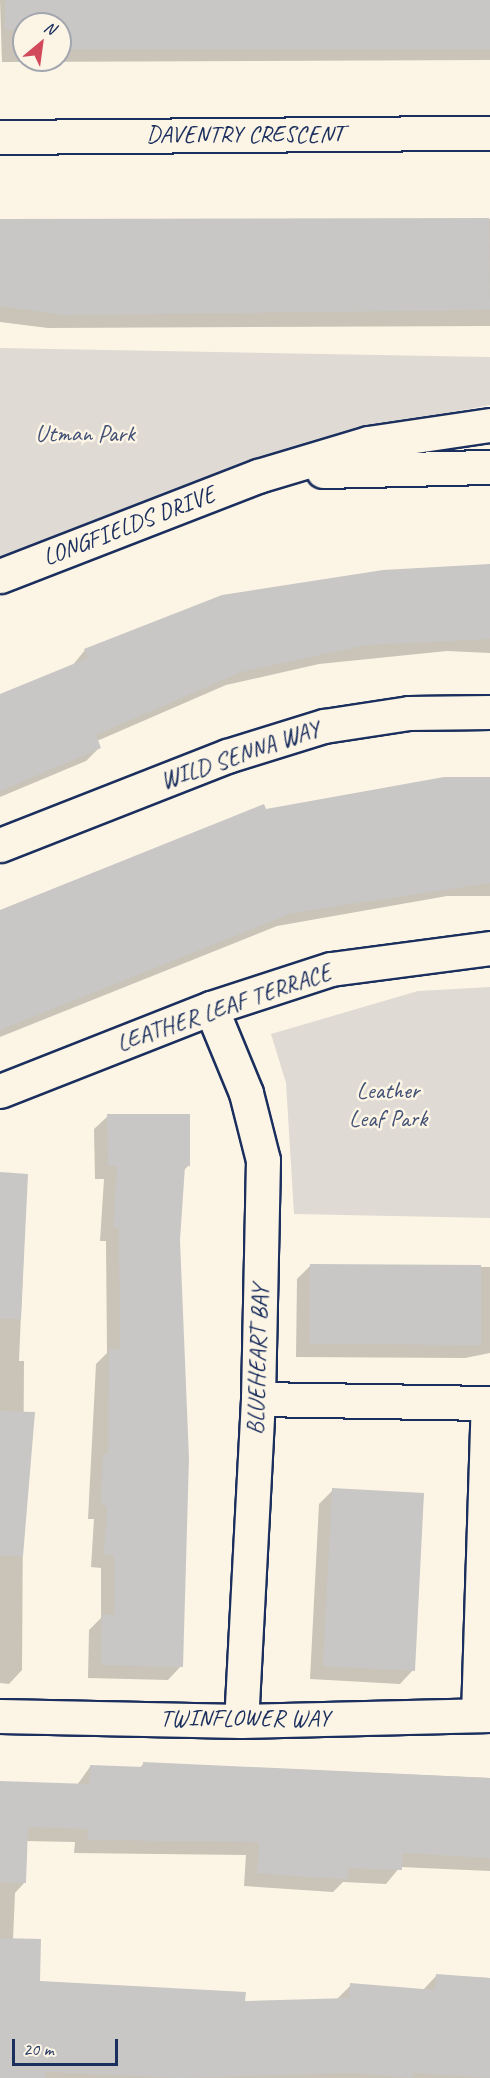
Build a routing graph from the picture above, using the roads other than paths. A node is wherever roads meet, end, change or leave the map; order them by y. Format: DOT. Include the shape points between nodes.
graph roads {
  1 [pos="490,134"];
  2 [pos="0,137"];
  3 [pos="490,425"];
  4 [pos="490,467"];
  5 [pos="258,476"];
  6 [pos="0,576"];
  7 [pos="490,712"];
  8 [pos="0,845"];
  9 [pos="490,948"];
  10 [pos="212,1008"];
  11 [pos="0,1091"];
  12 [pos="258,1399"];
  13 [pos="489,1403"];
  14 [pos="484,1715"];
  15 [pos="0,1716"];
  16 [pos="241,1721"];
  1 -- 2 [label="street, DAVENTRY CRESCENT"];
  3 -- 5 [label="street, LONGFIELDS DRIVE" via="369,442"];
  4 -- 5 [label="street, LONGFIELDS DRIVE" via="368,467"];
  5 -- 6 [label="street, LONGFIELDS DRIVE"];
  7 -- 8 [label="street, WILD SENNA WAY" via="409,713 324,726 227,756"];
  9 -- 10 [label="street, LEATHER LEAF TERRACE" via="331,969"];
  10 -- 11 [label="street, LEATHER LEAF TERRACE"];
  10 -- 12 [label="street, BLUEHEART BAY" via="246,1093 263,1160"];
  12 -- 13 [label="street"];
  12 -- 16 [label="street, BLUEHEART BAY"];
  13 -- 14 [label="street"];
  14 -- 16 [label="street, TWINFLOWER WAY"];
  15 -- 16 [label="street, TWINFLOWER WAY"];
}
